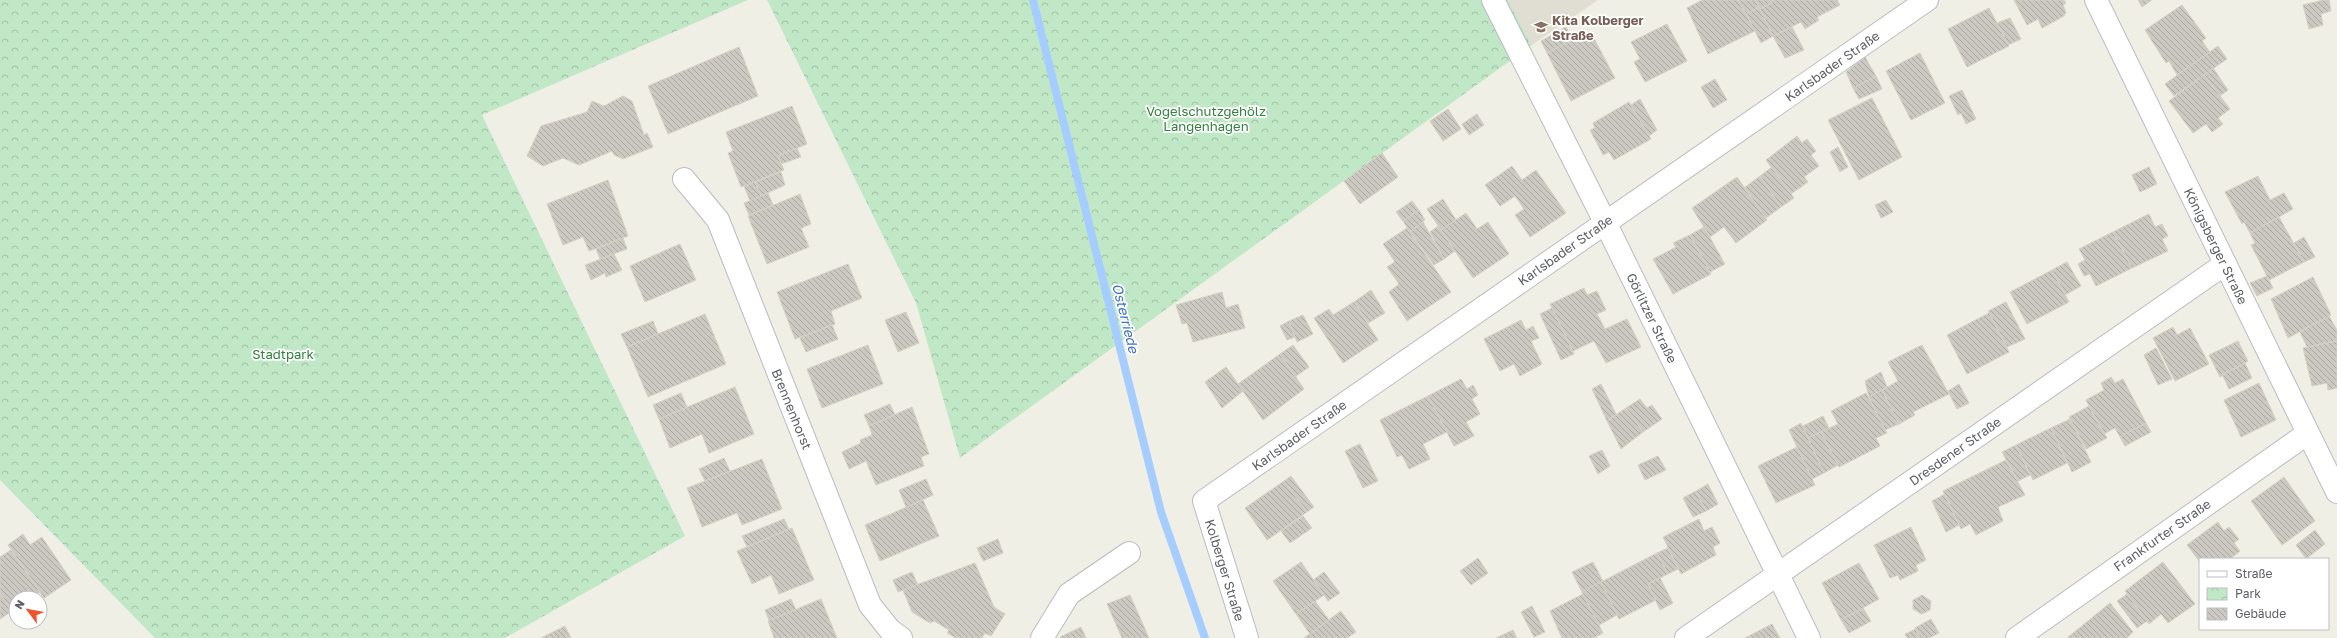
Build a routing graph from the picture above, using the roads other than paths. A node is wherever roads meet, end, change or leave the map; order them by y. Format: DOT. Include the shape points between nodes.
graph roads {
  1 [pos="1493,0"];
  2 [pos="1928,0"];
  3 [pos="2096,0"];
  4 [pos="684,179"];
  5 [pos="1605,222"];
  6 [pos="2225,264"];
  7 [pos="2308,432"];
  8 [pos="2337,492"];
  9 [pos="1204,501"];
  10 [pos="1129,553"];
  11 [pos="1777,574"];
  12 [pos="900,638"];
  13 [pos="1042,638"];
  14 [pos="1247,638"];
  15 [pos="1686,638"];
  16 [pos="1809,638"];
  17 [pos="2017,638"];
  1 -- 5 [label="street, Görlitzer Straße"];
  2 -- 5 [label="street, Karlsbader Straße"];
  3 -- 6 [label="street, Königsberger Straße"];
  4 -- 12 [label="street, Brennenhorst" via="718,220 870,605 890,630"];
  5 -- 9 [label="street, Karlsbader Straße"];
  5 -- 11 [label="street, Görlitzer Straße"];
  6 -- 7 [label="street, Königsberger Straße"];
  6 -- 11 [label="street, Dresdener Straße"];
  7 -- 8 [label="street, Königsberger Straße"];
  7 -- 17 [label="street, Frankfurter Straße"];
  9 -- 14 [label="street, Kolberger Straße"];
  10 -- 13 [label="street" via="1069,594"];
  11 -- 15 [label="street, Dresdener Straße"];
  11 -- 16 [label="street, Görlitzer Straße"];
}
